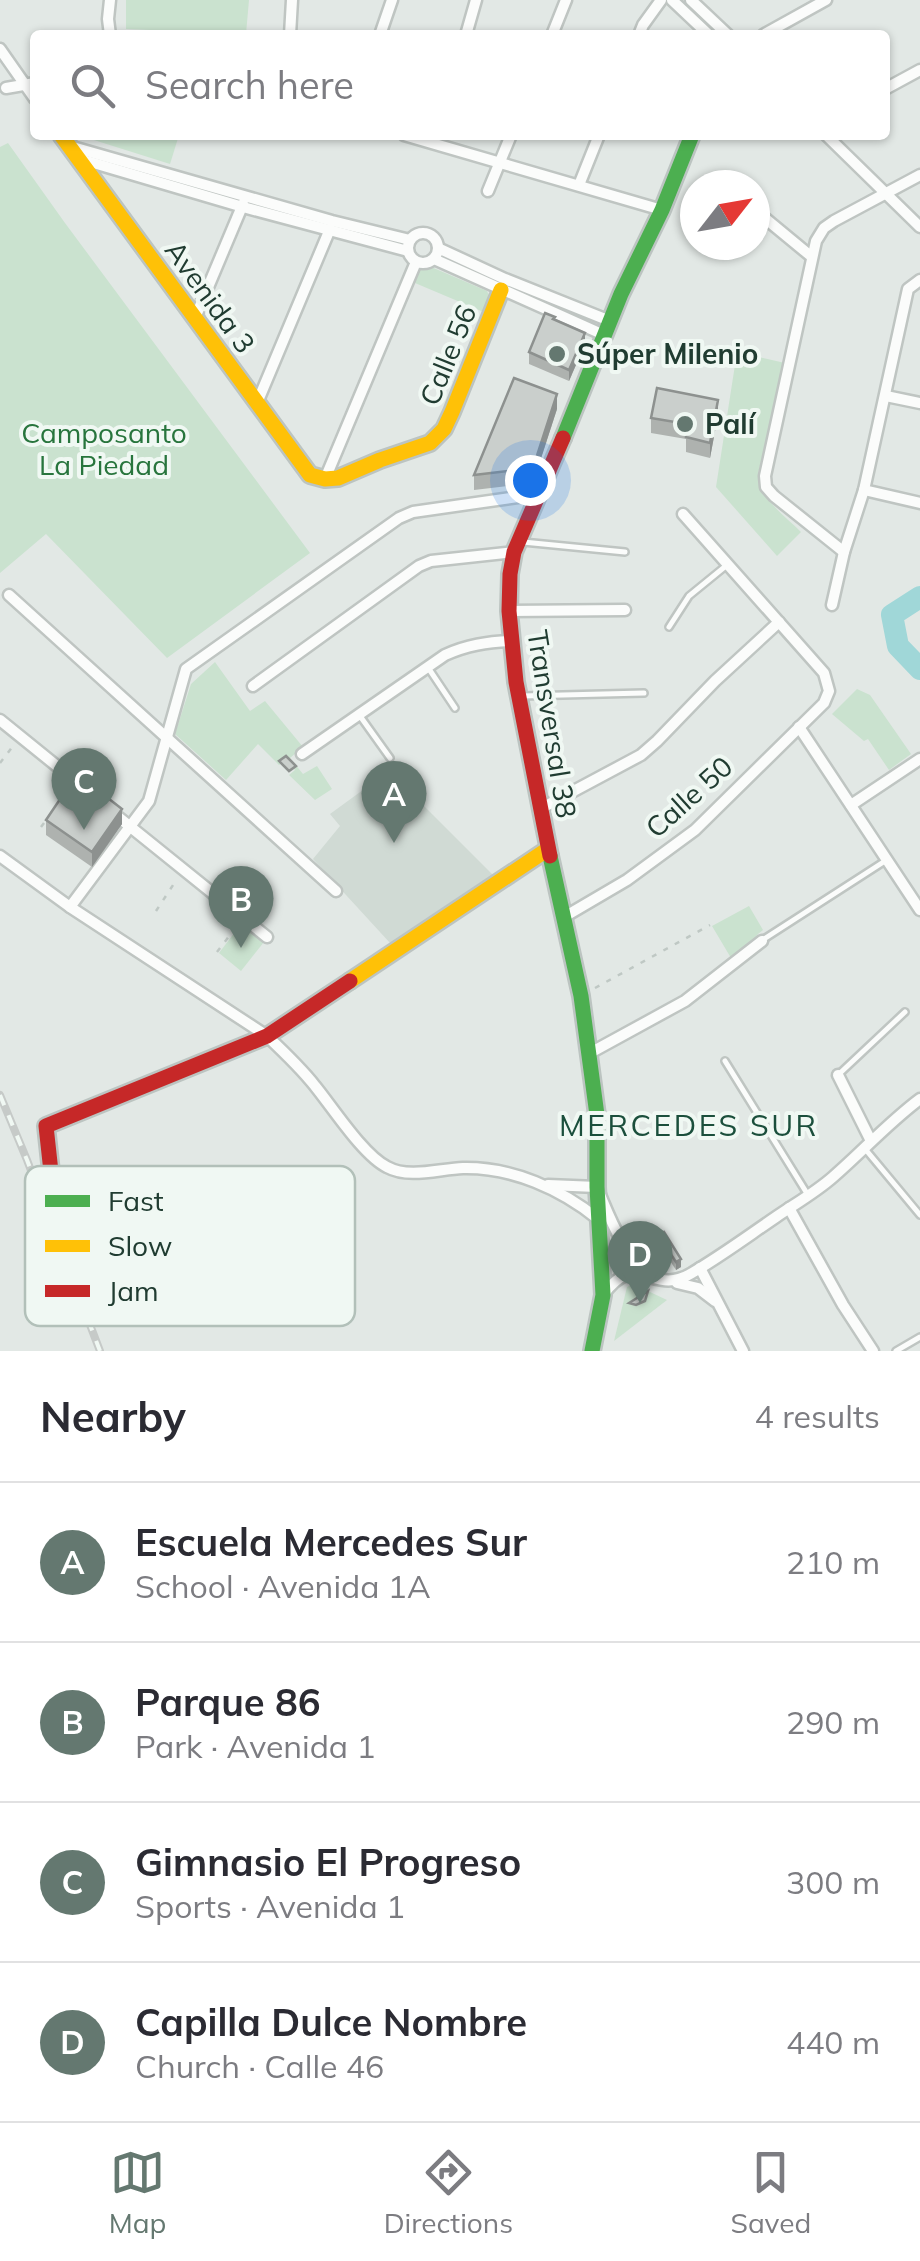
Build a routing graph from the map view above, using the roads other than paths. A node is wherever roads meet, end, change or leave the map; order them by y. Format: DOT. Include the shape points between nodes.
graph roads {
  1 [pos="110,0"];
  2 [pos="292,0"];
  3 [pos="392,0"];
  4 [pos="476,0"];
  5 [pos="661,0"];
  6 [pos="672,0"];
  7 [pos="691,0"];
  8 [pos="826,0"];
  9 [pos="562,1"];
  10 [pos="109,30"];
  11 [pos="290,30"];
  12 [pos="382,30"];
  13 [pos="467,30"];
  14 [pos="553,30"];
  15 [pos="640,30"];
  16 [pos="703,30"];
  17 [pos="723,30"];
  18 [pos="772,30"];
  19 [pos="0,49"];
  20 [pos="920,70"];
  21 [pos="30,84"];
  22 [pos="890,86"];
  23 [pos="6,88"];
  24 [pos="431,140"];
  25 [pos="509,140"];
  26 [pos="597,140"];
  27 [pos="690,140"];
  28 [pos="831,140"];
  29 [pos="70,146"];
  30 [pos="499,164"];
  31 [pos="920,175"];
  32 [pos="578,185"];
  33 [pos="488,191"];
  34 [pos="885,194"];
  35 [pos="244,201"];
  36 [pos="662,210"];
  37 [pos="770,222"];
  38 [pos="331,226"];
  39 [pos="920,227"];
  40 [pos="409,245"];
  41 [pos="436,254"];
  42 [pos="812,257"];
  43 [pos="416,262"];
  44 [pos="920,280"];
  45 [pos="503,284"];
  46 [pos="195,318"];
  47 [pos="608,328"];
  48 [pos="886,396"];
  49 [pos="257,403"];
  50 [pos="920,403"];
  51 [pos="325,479"];
  52 [pos="864,490"];
  53 [pos="539,494"];
  54 [pos="920,504"];
  55 [pos="683,514"];
  56 [pos="516,547"];
  57 [pos="625,552"];
  58 [pos="844,552"];
  59 [pos="727,565"];
  60 [pos="9,595"];
  61 [pos="832,605"];
  62 [pos="625,610"];
  63 [pos="509,612"];
  64 [pos="779,622"];
  65 [pos="670,627"];
  66 [pos="511,641"];
  67 [pos="427,666"];
  68 [pos="253,686"];
  69 [pos="644,694"];
  70 [pos="520,696"];
  71 [pos="456,708"];
  72 [pos="359,715"];
  73 [pos="0,720"];
  74 [pos="799,727"];
  75 [pos="165,738"];
  76 [pos="302,754"];
  77 [pos="390,758"];
  78 [pos="920,758"];
  79 [pos="89,793"];
  80 [pos="103,804"];
  81 [pos="851,805"];
  82 [pos="540,809"];
  83 [pos="130,826"];
  84 [pos="548,849"];
  85 [pos="0,856"];
  86 [pos="887,860"];
  87 [pos="336,891"];
  88 [pos="70,907"];
  89 [pos="920,910"];
  90 [pos="564,918"];
  91 [pos="267,937"];
  92 [pos="762,941"];
  93 [pos="905,1012"];
  94 [pos="267,1036"];
  95 [pos="590,1053"];
  96 [pos="725,1061"];
  97 [pos="838,1075"];
  98 [pos="915,1103"];
  99 [pos="920,1117"];
  100 [pos="868,1144"];
  101 [pos="50,1166"];
  102 [pos="543,1185"];
  103 [pos="597,1187"];
  104 [pos="808,1195"];
  105 [pos="789,1208"];
  106 [pos="920,1215"];
  107 [pos="599,1220"];
  108 [pos="700,1268"];
  109 [pos="644,1274"];
  110 [pos="674,1282"];
  111 [pos="604,1295"];
  112 [pos="723,1308"];
  113 [pos="920,1336"];
  114 [pos="592,1351"];
  115 [pos="743,1351"];
  116 [pos="873,1351"];
  117 [pos="896,1351"];
  1 -- 10 [label="street"];
  2 -- 11 [label="street"];
  3 -- 12 [label="street"];
  4 -- 13 [label="street"];
  5 -- 15 [label="street"];
  6 -- 16 [label="street"];
  7 -- 17 [label="street"];
  8 -- 18 [label="street"];
  9 -- 14 [label="street"];
  19 -- 21 [label="street"];
  20 -- 22 [label="street"];
  21 -- 23 [label="street"];
  24 -- 30 [label="street"];
  25 -- 30 [label="street"];
  26 -- 32 [label="street"];
  27 -- 36 [label="street, Transversal 38"];
  28 -- 34 [label="street"];
  29 -- 35 [label="street"];
  29 -- 46 [label="street, Avenida 3"];
  30 -- 32 [label="street"];
  30 -- 33 [label="street"];
  31 -- 34 [label="street"];
  32 -- 36 [label="street"];
  34 -- 39 [label="street"];
  34 -- 42 [label="street" via="824,228"];
  35 -- 38 [label="street"];
  35 -- 46 [label="street"];
  36 -- 47 [label="street, Transversal 38"];
  37 -- 42 [label="street"];
  38 -- 40 [label="street"];
  38 -- 49 [label="street"];
  40 -- 41 [label="street" via="425,234 435,240"];
  40 -- 43 [label="street"];
  41 -- 43 [label="street" via="427,263"];
  41 -- 45 [label="street"];
  42 -- 58 [label="street" via="766,487"];
  43 -- 51 [label="street"];
  44 -- 48 [label="street" via="908,288"];
  45 -- 47 [label="street"];
  45 -- 51 [label="street, Calle 56" via="444,429 416,449"];
  46 -- 49 [label="street, Avenida 3"];
  47 -- 53 [label="street, Transversal 38"];
  48 -- 50 [label="street"];
  48 -- 52 [label="street"];
  49 -- 51 [label="street, Avenida 3" via="302,467"];
  52 -- 54 [label="street"];
  52 -- 58 [label="street"];
  53 -- 56 [label="street, Transversal 38"];
  53 -- 75 [label="street" via="399,518 186,669"];
  55 -- 59 [label="street"];
  56 -- 57 [label="lane"];
  56 -- 63 [label="street, Transversal 38"];
  56 -- 68 [label="street" via="419,566"];
  58 -- 61 [label="street"];
  59 -- 64 [label="street"];
  59 -- 65 [label="lane" via="690,596"];
  60 -- 75 [label="street"];
  62 -- 63 [label="street"];
  63 -- 66 [label="street, Transversal 38"];
  64 -- 74 [label="street, Calle 50" via="824,672 829,690"];
  64 -- 82 [label="street" via="641,754"];
  66 -- 67 [label="street" via="464,646"];
  66 -- 70 [label="street, Transversal 38"];
  67 -- 71 [label="lane"];
  67 -- 72 [label="street"];
  69 -- 70 [label="lane"];
  70 -- 82 [label="street, Transversal 38"];
  72 -- 76 [label="street"];
  72 -- 77 [label="lane"];
  73 -- 79 [label="street"];
  74 -- 81 [label="street"];
  74 -- 90 [label="street, Calle 50" via="695,830"];
  75 -- 83 [label="street" via="149,802"];
  75 -- 87 [label="street"];
  78 -- 81 [label="street"];
  80 -- 83 [label="street"];
  81 -- 86 [label="street"];
  82 -- 84 [label="street, Transversal 38"];
  83 -- 88 [label="street"];
  83 -- 91 [label="street"];
  84 -- 90 [label="street, Transversal 38"];
  84 -- 94 [label="street"];
  85 -- 88 [label="street"];
  86 -- 89 [label="street"];
  86 -- 92 [label="lane"];
  88 -- 94 [label="street"];
  90 -- 95 [label="street, Transversal 38"];
  92 -- 95 [label="street" via="685,1001"];
  93 -- 97 [label="lane"];
  94 -- 101 [label="street" via="46,1126"];
  94 -- 102 [label="street" via="386,1167 484,1169"];
  95 -- 103 [label="street, Transversal 38"];
  96 -- 104 [label="lane"];
  97 -- 100 [label="street"];
  98 -- 99 [label="lane"];
  98 -- 100 [label="street"];
  100 -- 104 [label="street"];
  100 -- 106 [label="lane"];
  102 -- 103 [label="street"];
  102 -- 107 [label="street"];
  103 -- 107 [label="street, Transversal 38"];
  103 -- 109 [label="street" via="614,1230"];
  104 -- 105 [label="street"];
  105 -- 108 [label="street"];
  105 -- 116 [label="street"];
  107 -- 111 [label="street, Transversal 38"];
  108 -- 110 [label="street"];
  108 -- 112 [label="street"];
  109 -- 110 [label="street"];
  109 -- 111 [label="street" via="620,1276"];
  110 -- 112 [label="street" via="698,1288"];
  111 -- 114 [label="street, Transversal 38"];
  112 -- 115 [label="street"];
  113 -- 117 [label="lane"];
}
